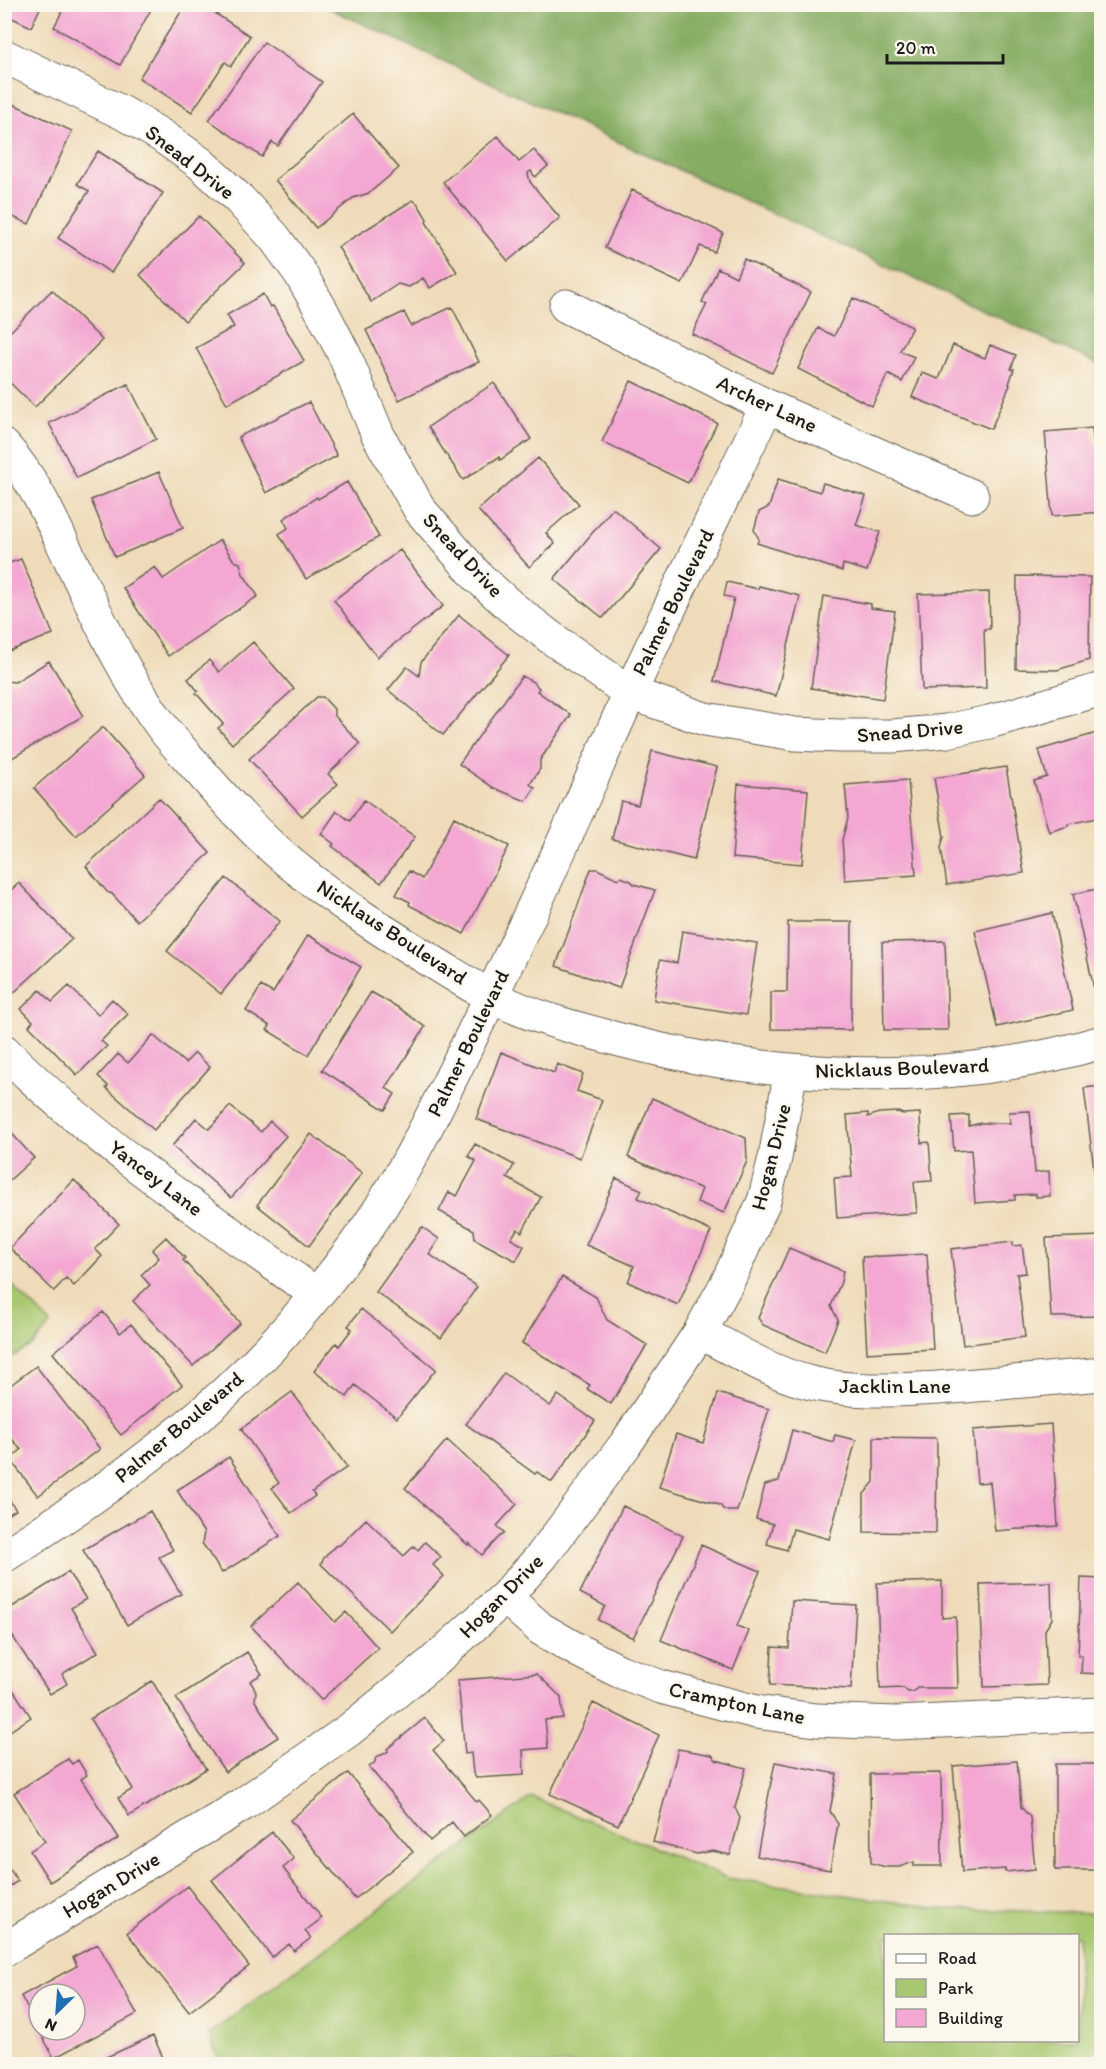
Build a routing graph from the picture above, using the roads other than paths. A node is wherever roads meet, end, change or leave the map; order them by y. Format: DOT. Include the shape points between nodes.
graph roads {
  1 [pos="4,56"];
  2 [pos="566,306"];
  3 [pos="767,406"];
  4 [pos="4,446"];
  5 [pos="972,496"];
  6 [pos="1101,689"];
  7 [pos="630,693"];
  8 [pos="491,997"];
  9 [pos="1101,1042"];
  10 [pos="4,1051"];
  11 [pos="791,1070"];
  12 [pos="316,1294"];
  13 [pos="700,1332"];
  14 [pos="1101,1374"];
  15 [pos="4,1556"];
  16 [pos="505,1597"];
  17 [pos="1101,1714"];
  18 [pos="4,1950"];
  1 -- 7 [label="street, Snead Drive" via="162,136 239,199 300,273 344,354 378,435 420,510 477,576 510,606"];
  2 -- 3 [label="street, Archer Lane"];
  3 -- 5 [label="street, Archer Lane"];
  3 -- 7 [label="street, Palmer Boulevard"];
  4 -- 8 [label="street, Nicklaus Boulevard" via="21,464 43,501 112,648 137,690 165,730 233,810 323,888 405,945"];
  6 -- 7 [label="street, Snead Drive" via="989,722 893,736 795,734 705,718"];
  7 -- 8 [label="street, Palmer Boulevard"];
  8 -- 11 [label="street, Nicklaus Boulevard" via="569,1026 671,1053"];
  8 -- 12 [label="street, Palmer Boulevard" via="410,1161 351,1251"];
  9 -- 11 [label="street, Nicklaus Boulevard" via="1023,1062 977,1068 836,1074"];
  10 -- 12 [label="street, Yancey Lane" via="73,1114 185,1201"];
  11 -- 13 [label="street, Hogan Drive" via="776,1158 764,1201"];
  12 -- 15 [label="street, Palmer Boulevard" via="226,1392 145,1461"];
  13 -- 14 [label="street, Jacklin Lane" via="772,1370 812,1383 855,1390 990,1385"];
  13 -- 16 [label="street, Hogan Drive" via="625,1445 542,1556"];
  16 -- 17 [label="street, Crampton Lane" via="541,1629 619,1671 661,1687 756,1712 816,1720 896,1723"];
  16 -- 18 [label="street, Hogan Drive" via="434,1662 349,1730 242,1805"];
}
